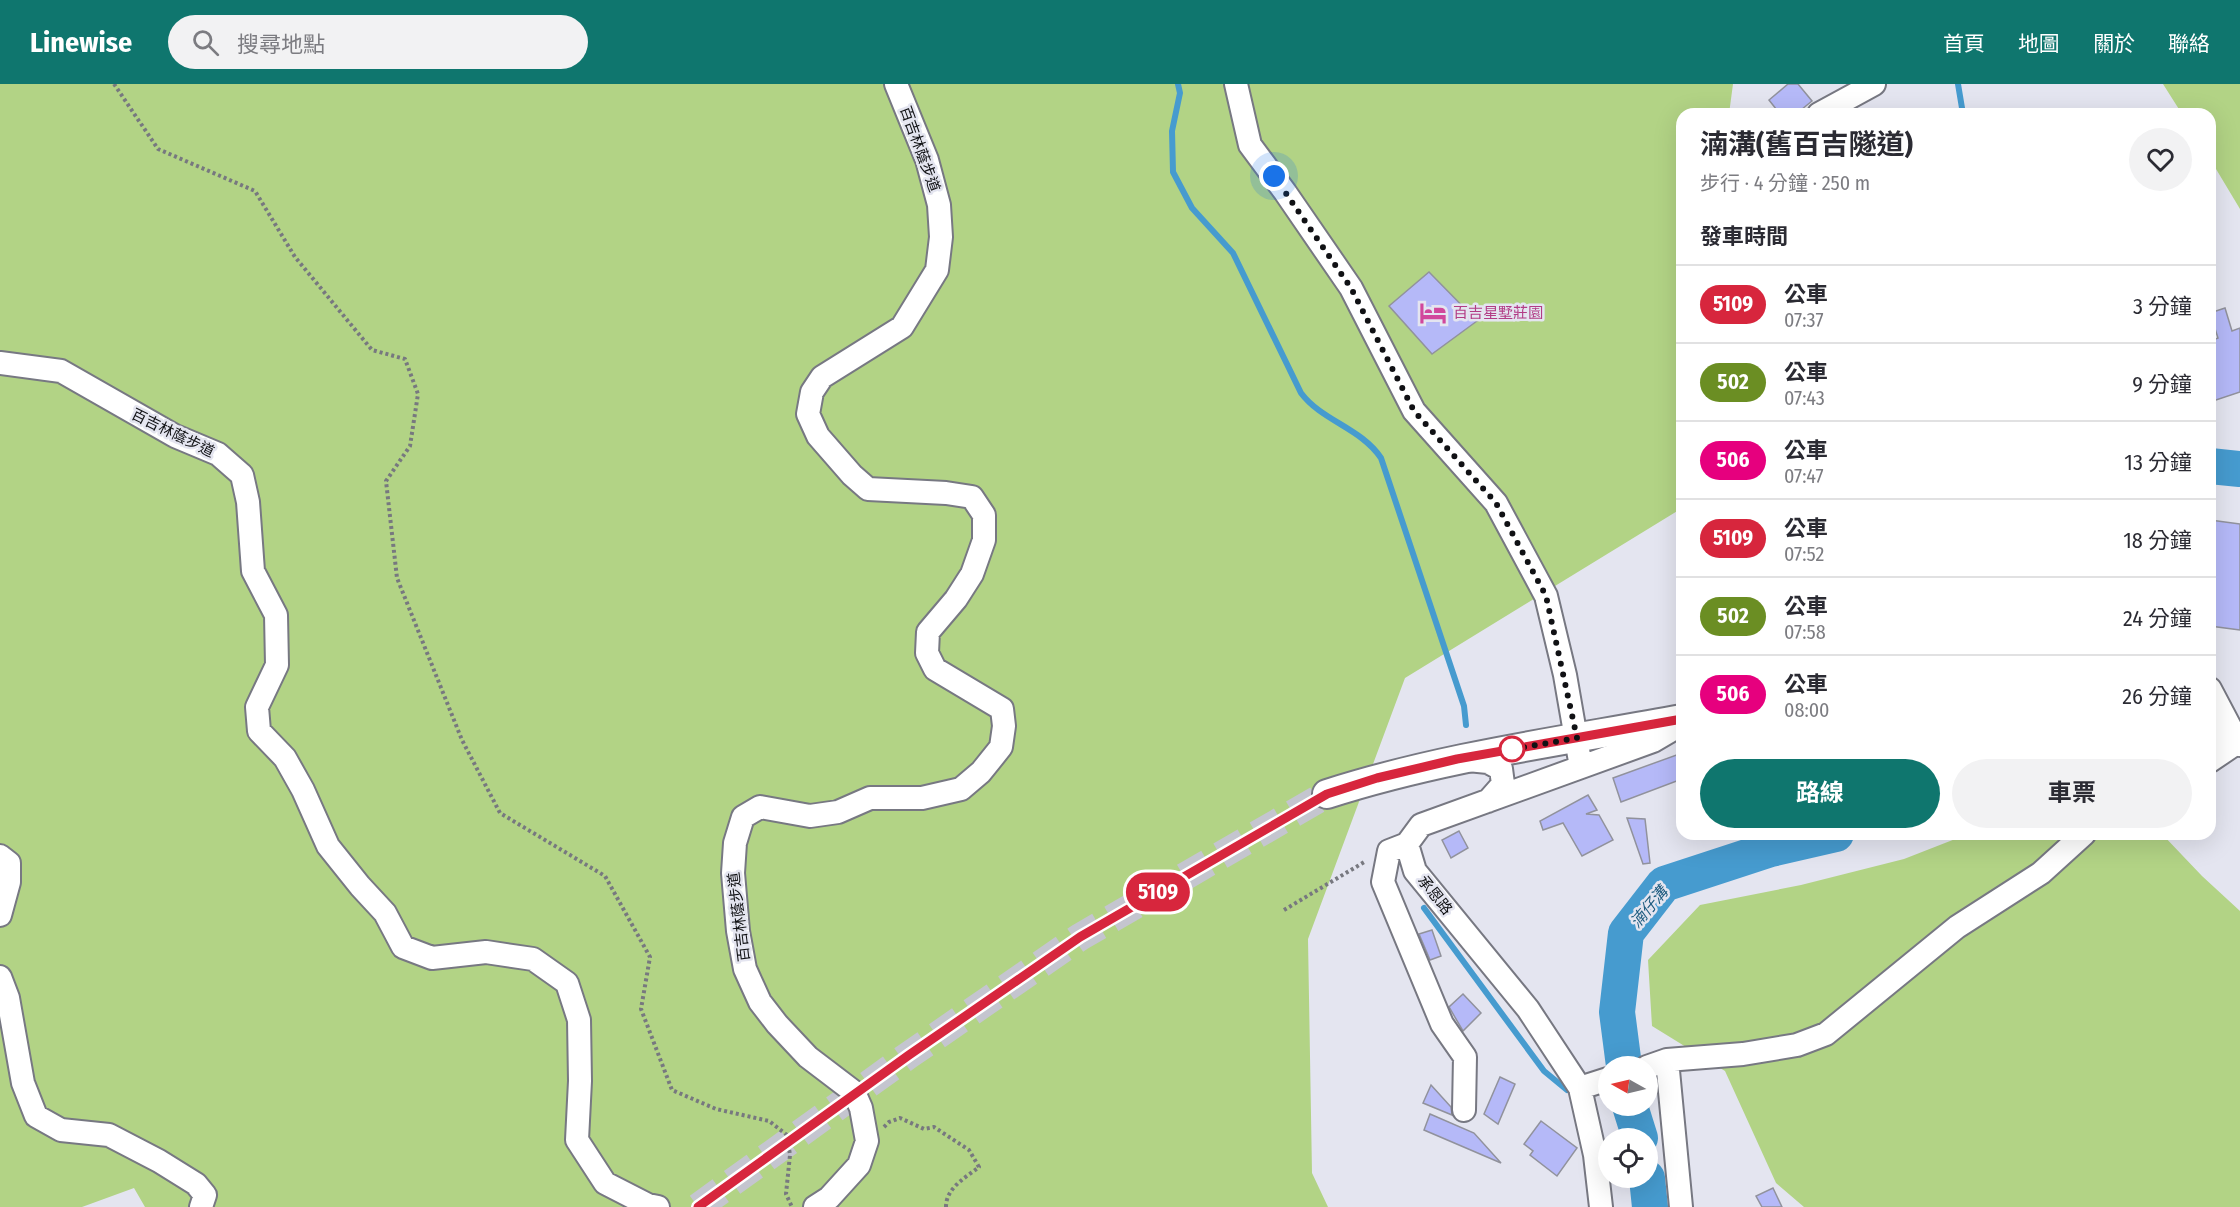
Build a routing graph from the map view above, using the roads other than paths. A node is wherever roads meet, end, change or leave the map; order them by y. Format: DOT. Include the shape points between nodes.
graph roads {
  1 [pos="896,84"];
  2 [pos="1236,84"];
  3 [pos="1874,84"];
  4 [pos="1831,108"];
  5 [pos="0,363"];
  6 [pos="2216,700"];
  7 [pos="1676,720"];
  8 [pos="1676,728"];
  9 [pos="2216,736"];
  10 [pos="1577,738"];
  11 [pos="2239,742"];
  12 [pos="2216,757"];
  13 [pos="1457,759"];
  14 [pos="1581,767"];
  15 [pos="1327,794"];
  16 [pos="1488,801"];
  17 [pos="2077,840"];
  18 [pos="1398,847"];
  19 [pos="0,856"];
  20 [pos="0,915"];
  21 [pos="0,977"];
  22 [pos="1658,1063"];
  23 [pos="1658,1069"];
  24 [pos="1598,1082"];
  25 [pos="1580,1088"];
  26 [pos="1464,1110"];
  27 [pos="201,1207"];
  28 [pos="658,1207"];
  29 [pos="815,1207"];
  30 [pos="1600,1207"];
  31 [pos="1681,1207"];
  1 -- 29 [label="street, 百吉林蔭步道" via="927,160 939,205 941,237 936,270 902,327 822,377 812,392 808,414 818,436 868,489 972,497 984,515 984,540 972,574 928,632 927,653 935,669 1002,709 1004,726 1001,747 961,789 922,798 870,798 838,812 810,816 760,807 743,817 735,843 733,873 745,969 760,1002 777,1024 808,1057 854,1092 861,1108 867,1141 859,1165 829,1198"];
  2 -- 10 [label="street" via="1250,145 1351,288 1414,411 1496,503 1546,596"];
  3 -- 4 [label="street"];
  5 -- 28 [label="street, 百吉林蔭步道" via="61,371 175,436 218,454 242,475 253,571 276,615 277,665 257,707 259,731 285,758 328,846 385,913 403,947 432,958 486,952 533,959 567,983 579,1020 577,1140 605,1183"];
  6 -- 11 [label="street"];
  7 -- 10 [label="main road"];
  8 -- 14 [label="street" via="1653,741"];
  9 -- 11 [label="main road"];
  10 -- 13 [label="main road"];
  10 -- 14 [label="street"];
  11 -- 12 [label="street"];
  13 -- 15 [label="main road"];
  13 -- 16 [label="street" via="1488,762 1501,769 1503,784"];
  14 -- 16 [label="street"];
  16 -- 18 [label="street" via="1421,825"];
  17 -- 22 [label="street" via="2041,873 1957,927 1826,1034 1797,1045"];
  18 -- 25 [label="street, 承恩路" via="1528,1009"];
  18 -- 26 [label="street" via="1383,882 1442,1024 1465,1057"];
  19 -- 20 [label="street" via="9,863 9,882"];
  21 -- 27 [label="street" via="8,998 23,1083 36,1116 61,1130 109,1135 159,1161 196,1184 205,1195"];
  23 -- 31 [label="street"];
  24 -- 25 [label="street"];
  25 -- 30 [label="street, 承恩路" via="1595,1155"];
}
